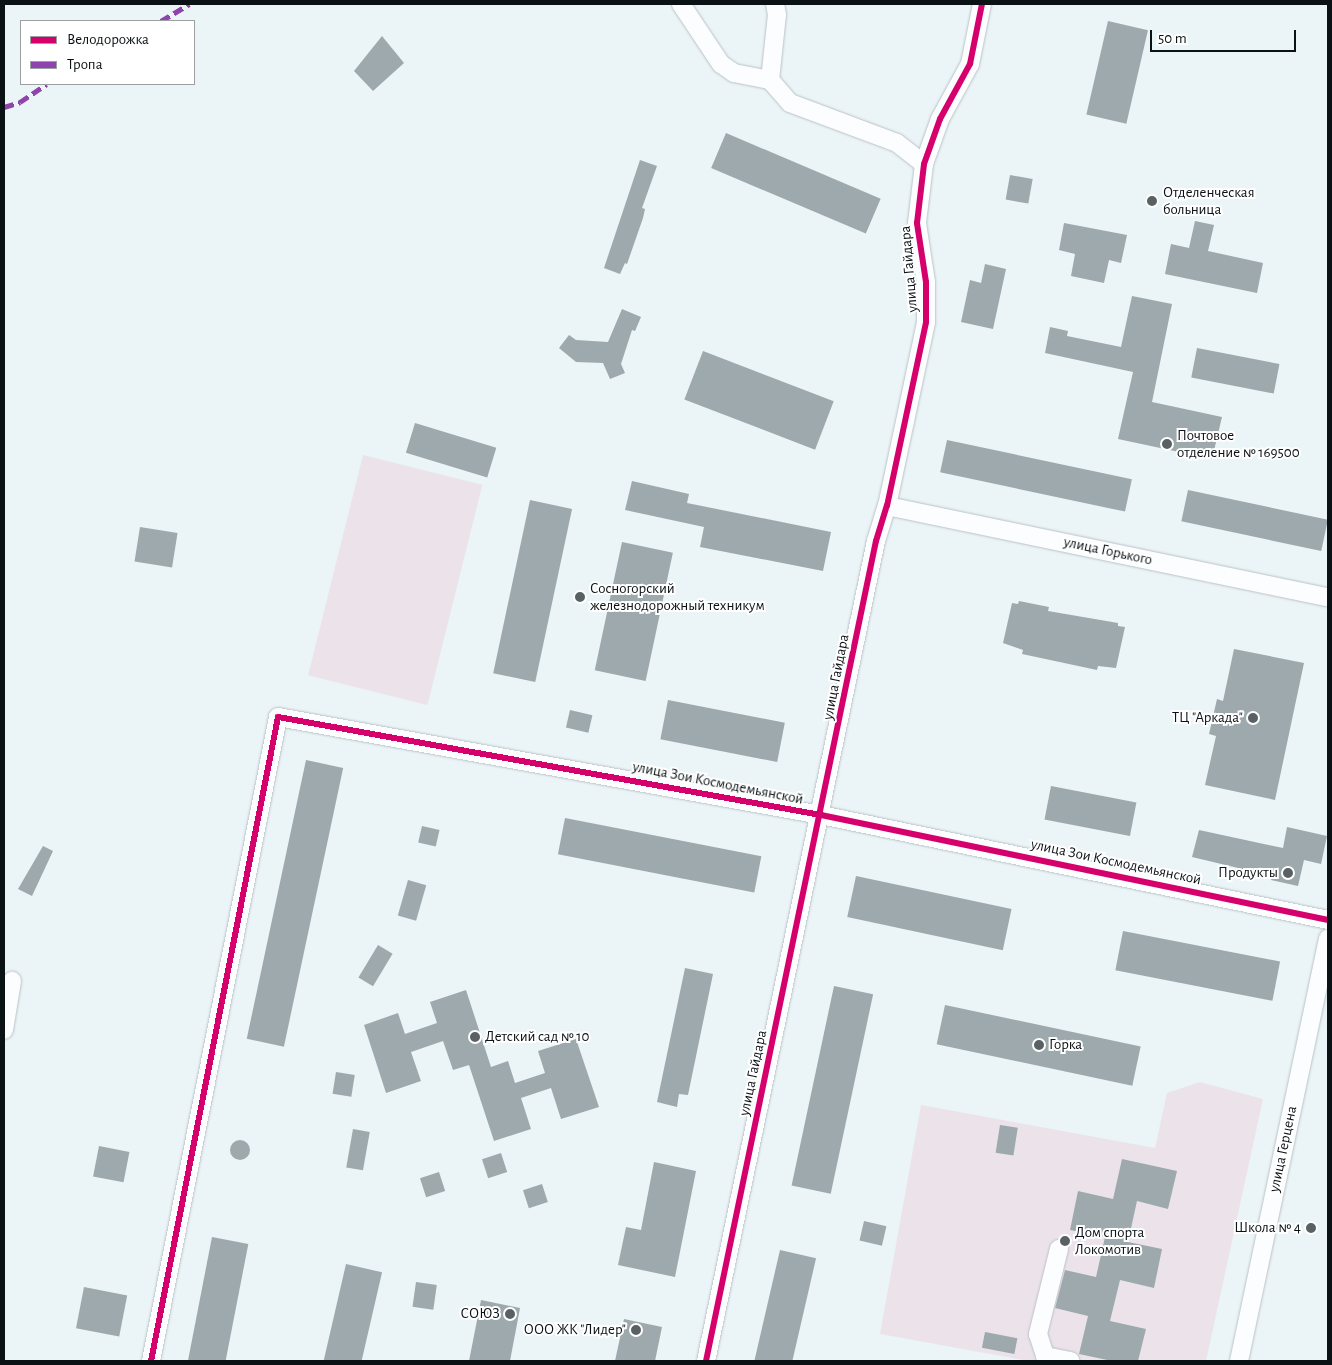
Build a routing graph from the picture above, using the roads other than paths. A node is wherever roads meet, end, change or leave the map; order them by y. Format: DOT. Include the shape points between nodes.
graph roads {
  1 [pos="681,4"];
  2 [pos="774,4"];
  3 [pos="982,4"];
  4 [pos="770,80"];
  5 [pos="924,164"];
  6 [pos="887,506"];
  7 [pos="1328,597"];
  8 [pos="821,815"];
  9 [pos="1328,920"];
  10 [pos="1328,938"];
  11 [pos="12,981"];
  12 [pos="4,1030"];
  13 [pos="1059,1249"];
  14 [pos="151,1361"];
  15 [pos="706,1361"];
  16 [pos="1071,1361"];
  17 [pos="1239,1361"];
  1 -- 4 [label="street" via="721,64 734,72"];
  2 -- 4 [label="street" via="777,15"];
  3 -- 5 [label="street, улица Гайдара" via="970,64 940,119"];
  4 -- 5 [label="street" via="790,103 897,143"];
  5 -- 6 [label="street, улица Гайдара" via="917,223 926,282 926,322"];
  6 -- 7 [label="street, улица Горького"];
  6 -- 8 [label="street, улица Гайдара" via="876,541"];
  8 -- 9 [label="street, улица Зои Космодемьянской"];
  8 -- 14 [label="street, улица Зои Космодемьянской" via="278,717"];
  8 -- 15 [label="street, улица Гайдара"];
  10 -- 17 [label="street, улица Герцена"];
  11 -- 12 [label="street"];
  13 -- 16 [label="street" via="1038,1334 1045,1356"];
}
